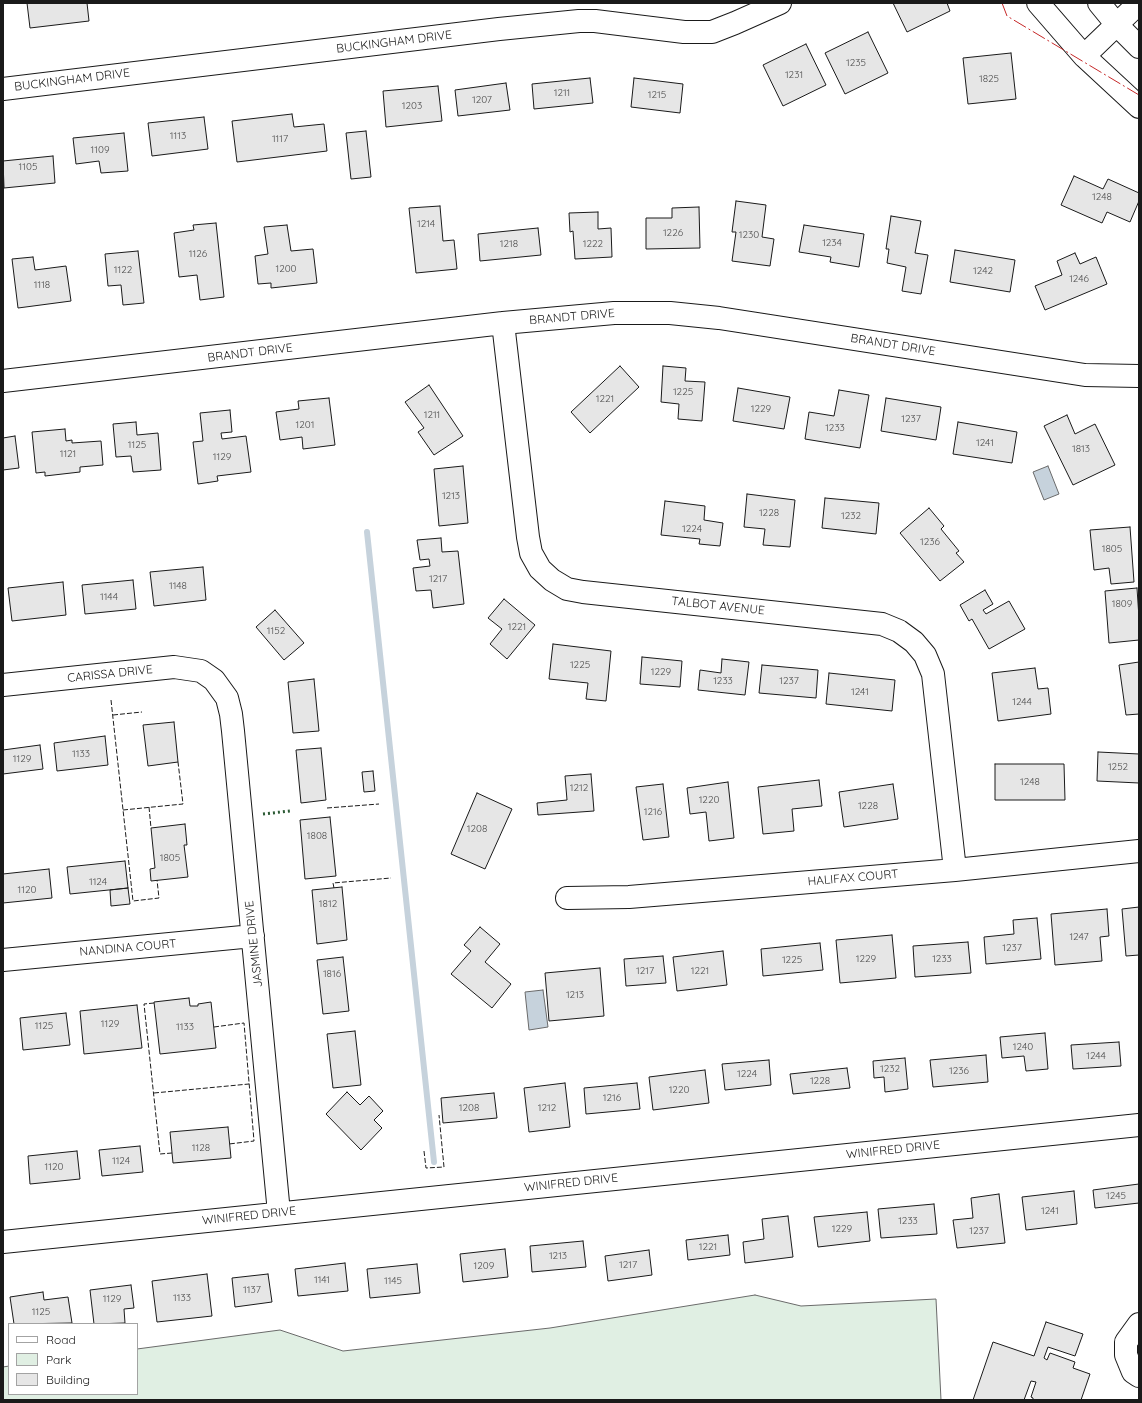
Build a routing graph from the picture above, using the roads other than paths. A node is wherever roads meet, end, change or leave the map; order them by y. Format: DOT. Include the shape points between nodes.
graph roads {
  1 [pos="780,3"];
  2 [pos="1038,3"];
  3 [pos="1099,3"];
  4 [pos="1138,3"];
  5 [pos="577,12"];
  6 [pos="1117,25"];
  7 [pos="1139,47"];
  8 [pos="1084,56"];
  9 [pos="3,89"];
  10 [pos="1139,107"];
  11 [pos="504,324"];
  12 [pos="1139,376"];
  13 [pos="3,381"];
  14 [pos="214,680"];
  15 [pos="3,685"];
  16 [pos="1139,850"];
  17 [pos="955,870"];
  18 [pos="567,898"];
  19 [pos="253,936"];
  20 [pos="3,960"];
  21 [pos="1139,1125"];
  22 [pos="279,1213"];
  23 [pos="3,1242"];
  24 [pos="1139,1324"];
  25 [pos="1139,1376"];
  1 -- 5 [label="street, BUCKINGHAM DRIVE" via="712,32 684,32 595,20"];
  2 -- 8 [label="street"];
  3 -- 6 [label="street"];
  4 -- 6 [label="street"];
  5 -- 9 [label="street, BUCKINGHAM DRIVE" via="491,30"];
  6 -- 7 [label="street"];
  6 -- 8 [label="street"];
  8 -- 10 [label="street"];
  11 -- 12 [label="street, BRANDT DRIVE" via="614,313 670,314 718,318 1085,374"];
  11 -- 13 [label="street, BRANDT DRIVE"];
  11 -- 17 [label="street, TALBOT AVENUE" via="528,538 531,553 540,569 567,589 582,592 882,624 899,631 914,642 925,656 933,674"];
  14 -- 15 [label="street, CARISSA DRIVE" via="201,671 174,667"];
  14 -- 19 [label="street, JASMINE DRIVE" via="227,698 231,714"];
  16 -- 17 [label="street, HALIFAX COURT"];
  17 -- 18 [label="street, HALIFAX COURT" via="629,897"];
  19 -- 20 [label="street, NANDINA COURT"];
  19 -- 22 [label="street, JASMINE DRIVE"];
  21 -- 22 [label="street, WINIFRED DRIVE"];
  22 -- 23 [label="street, WINIFRED DRIVE"];
  24 -- 25 [label="street" via="1126,1342 1126,1355 1133,1372"];
}
